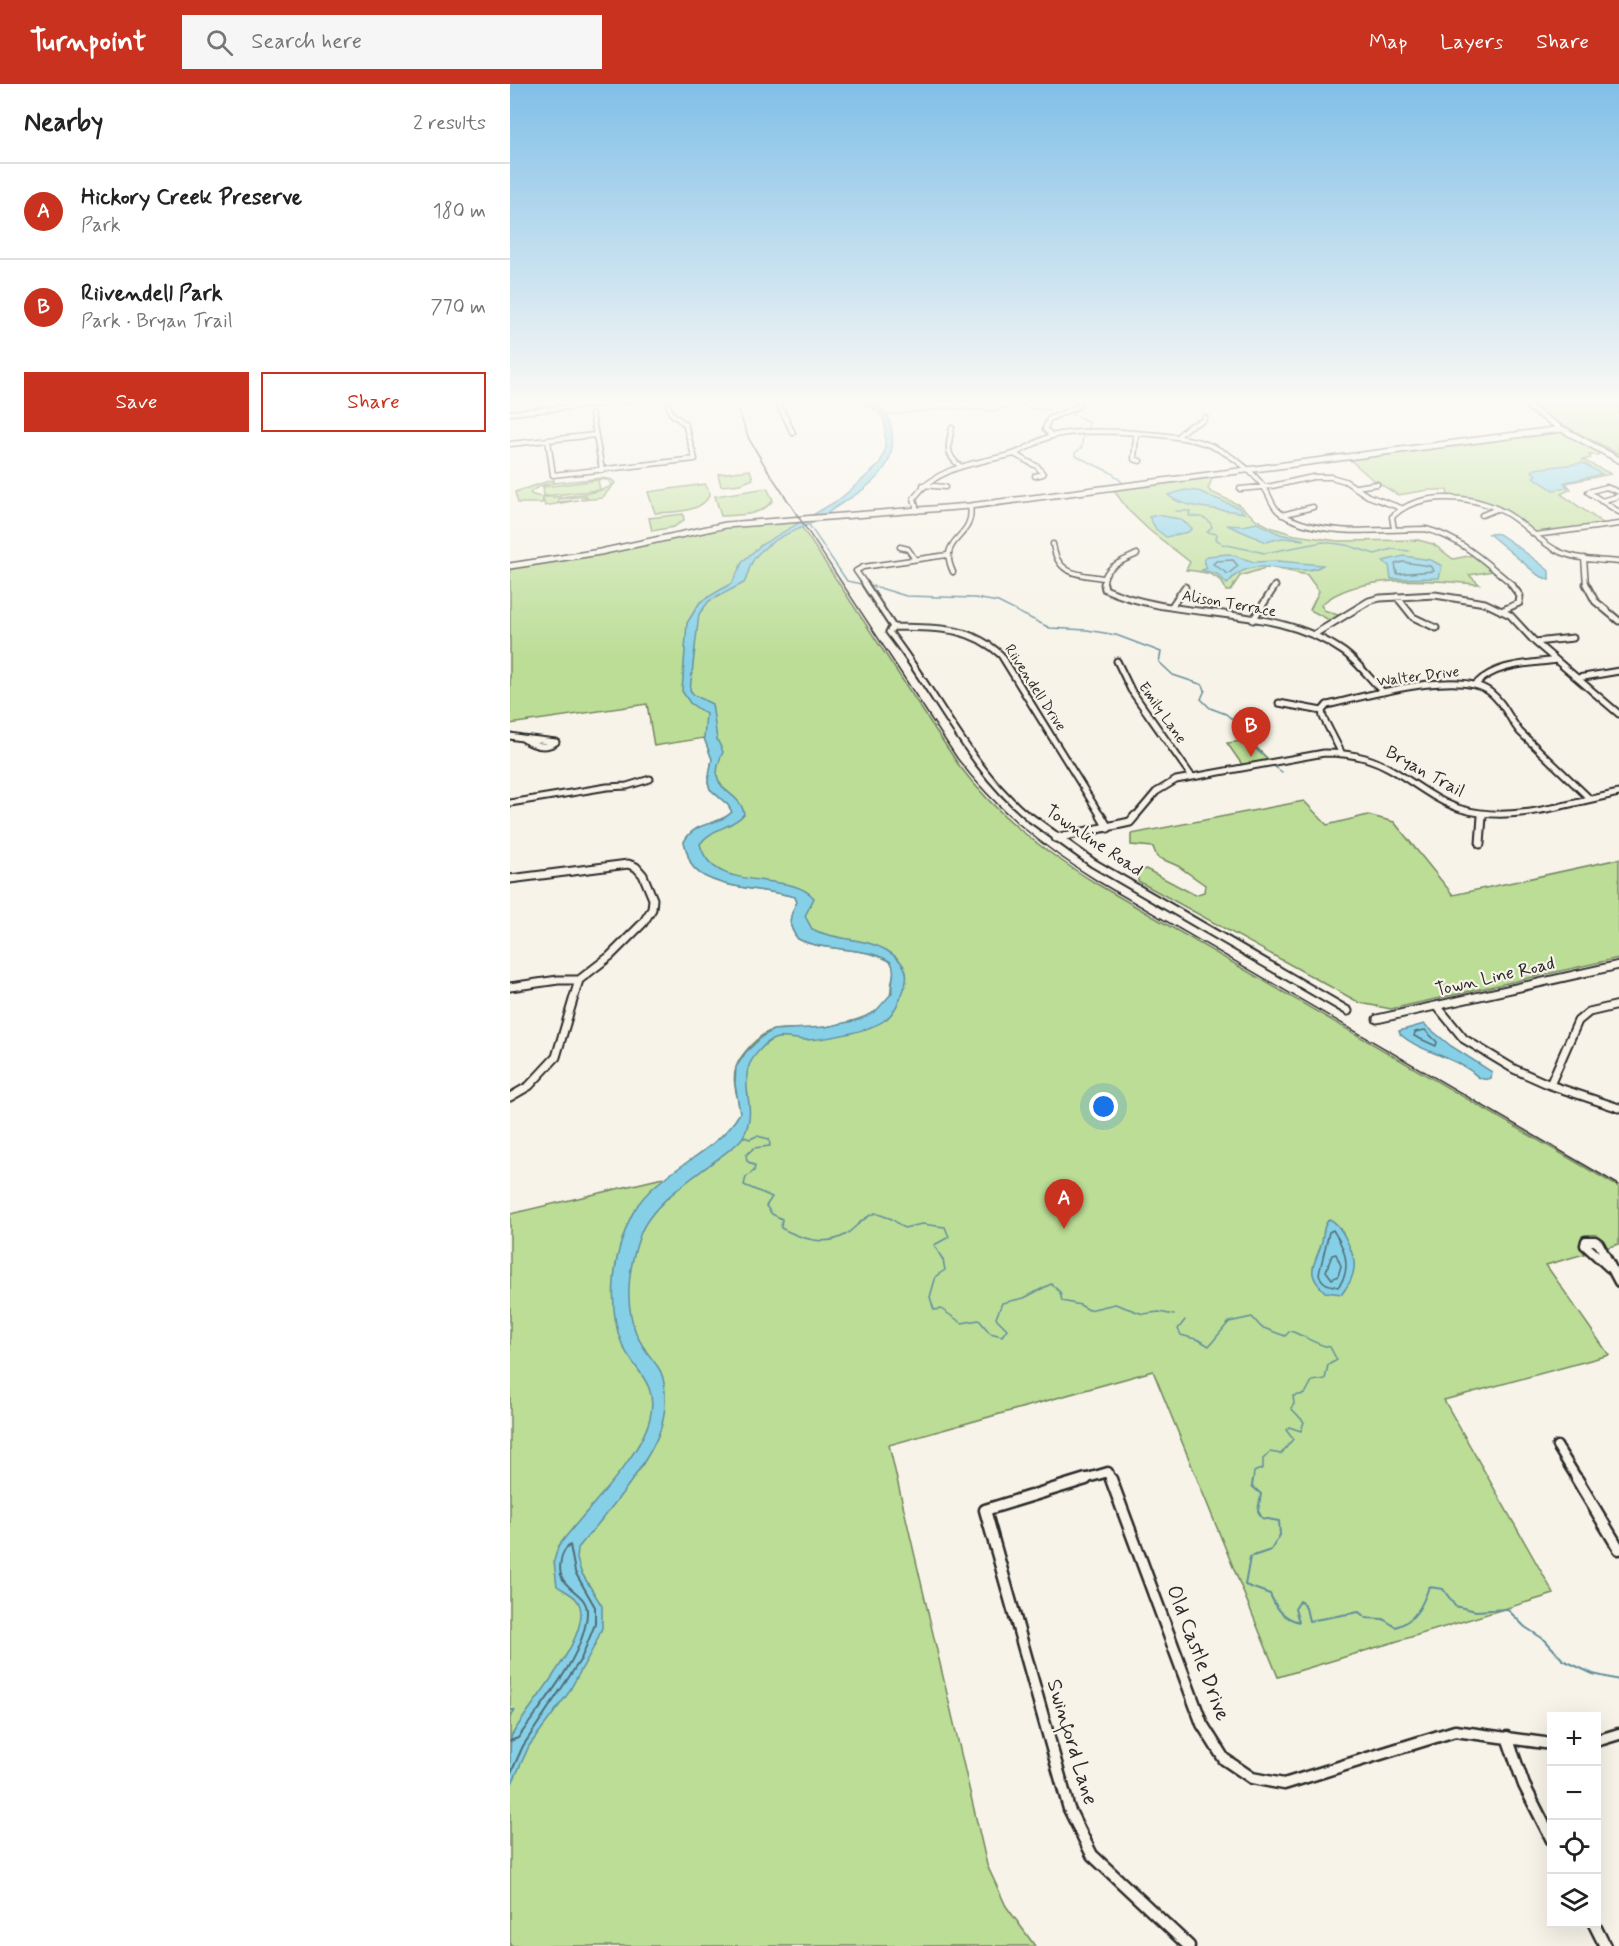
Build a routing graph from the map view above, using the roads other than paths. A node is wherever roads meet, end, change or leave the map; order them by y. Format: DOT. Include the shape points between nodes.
graph roads {
  1 [pos="921,488"];
  2 [pos="1108,488"];
  3 [pos="1248,488"];
  4 [pos="1263,488"];
  5 [pos="1357,488"];
  6 [pos="1602,488"];
  7 [pos="1240,489"];
  8 [pos="1619,494"];
  9 [pos="1601,501"];
  10 [pos="970,506"];
  11 [pos="1313,507"];
  12 [pos="1401,508"];
  13 [pos="1497,509"];
  14 [pos="917,511"];
  15 [pos="1619,512"];
  16 [pos="1282,515"];
  17 [pos="1482,515"];
  18 [pos="1619,524"];
  19 [pos="1394,529"];
  20 [pos="1535,535"];
  21 [pos="1053,544"];
  22 [pos="900,547"];
  23 [pos="1137,554"];
  24 [pos="947,555"];
  25 [pos="914,558"];
  26 [pos="1584,558"];
  27 [pos="1619,562"];
  28 [pos="510,566"];
  29 [pos="953,572"];
  30 [pos="1102,578"];
  31 [pos="1275,586"];
  32 [pos="1185,587"];
  33 [pos="1397,597"];
  34 [pos="1172,606"];
  35 [pos="1501,611"];
  36 [pos="1253,620"];
  37 [pos="1619,621"];
  38 [pos="893,627"];
  39 [pos="1436,628"];
  40 [pos="1313,634"];
  41 [pos="1573,638"];
  42 [pos="1535,642"];
  43 [pos="1556,660"];
  44 [pos="1117,661"];
  45 [pos="1619,671"];
  46 [pos="1578,678"];
  47 [pos="1476,684"];
  48 [pos="1383,692"];
  49 [pos="1279,703"];
  50 [pos="1322,711"];
  51 [pos="1619,714"];
  52 [pos="510,736"];
  53 [pos="521,738"];
  54 [pos="1341,752"];
  55 [pos="1192,777"];
  56 [pos="650,779"];
  57 [pos="1619,794"];
  58 [pos="1589,798"];
  59 [pos="510,803"];
  60 [pos="1482,814"];
  61 [pos="1108,828"];
  62 [pos="1056,838"];
  63 [pos="1480,844"];
  64 [pos="510,879"];
  65 [pos="1618,967"];
  66 [pos="579,980"];
  67 [pos="510,987"];
  68 [pos="1619,1005"];
  69 [pos="1437,1006"];
  70 [pos="1348,1011"];
  71 [pos="1377,1019"];
  72 [pos="1550,1085"];
  73 [pos="510,1097"];
  74 [pos="1619,1108"];
  75 [pos="1610,1268"];
  76 [pos="1619,1282"];
  77 [pos="1557,1446"];
  78 [pos="985,1510"];
  79 [pos="1619,1549"];
  80 [pos="1619,1734"];
  81 [pos="1507,1737"];
  82 [pos="1601,1739"];
  83 [pos="1547,1743"];
  84 [pos="1547,1832"];
  85 [pos="1596,1928"];
  86 [pos="1189,1946"];
  87 [pos="1605,1946"];
  1 -- 14 [label="street" via="914,498"];
  2 -- 10 [label="street"];
  3 -- 7 [label="street"];
  4 -- 16 [label="street" via="1270,504"];
  5 -- 12 [label="street"];
  6 -- 9 [label="street" via="1589,491"];
  8 -- 9 [label="street"];
  9 -- 15 [label="street"];
  10 -- 14 [label="street"];
  10 -- 24 [label="street" via="971,525 951,544"];
  11 -- 16 [label="street"];
  12 -- 13 [label="street" via="1427,500 1452,500"];
  12 -- 19 [label="street" via="1392,518"];
  13 -- 17 [label="street"];
  13 -- 20 [label="street"];
  14 -- 28 [label="street" via="716,526 600,552"];
  16 -- 19 [label="street" via="1339,530"];
  18 -- 20 [label="street"];
  19 -- 35 [label="street" via="1432,531 1458,541 1516,588 1520,603"];
  20 -- 26 [label="street" via="1558,552"];
  21 -- 30 [label="street" via="1053,555 1065,570"];
  22 -- 25 [label="street" via="908,549"];
  23 -- 30 [label="street" via="1113,566"];
  24 -- 25 [label="street"];
  24 -- 29 [label="street"];
  25 -- 38 [label="street" via="863,567 856,572"];
  26 -- 27 [label="street"];
  26 -- 37 [label="street" via="1587,592"];
  30 -- 34 [label="street, Alison Terrace" via="1105,589 1116,595"];
  31 -- 36 [label="street"];
  32 -- 34 [label="street"];
  33 -- 35 [label="street" via="1461,598"];
  33 -- 39 [label="street" via="1408,615"];
  33 -- 40 [label="street" via="1369,601"];
  34 -- 36 [label="street, Alison Terrace"];
  35 -- 42 [label="street" via="1510,615"];
  36 -- 40 [label="street, Alison Terrace"];
  38 -- 61 [label="street, Riivendell Drive" via="952,629 974,634 993,645"];
  38 -- 62 [label="street, Townline Road" via="889,632 984,774"];
  40 -- 48 [label="street, Alison Terrace" via="1346,653"];
  41 -- 42 [label="street"];
  42 -- 43 [label="street"];
  43 -- 46 [label="street"];
  43 -- 47 [label="street" via="1482,674"];
  44 -- 55 [label="street, Emily Lane" via="1131,690"];
  45 -- 46 [label="street"];
  46 -- 51 [label="street"];
  47 -- 48 [label="street, Walter Drive" via="1456,681"];
  47 -- 58 [label="street, Walter Drive" via="1504,704 1520,732"];
  48 -- 50 [label="street, Walter Drive" via="1341,700"];
  49 -- 50 [label="street"];
  50 -- 54 [label="street" via="1324,724 1335,735"];
  52 -- 53 [label="street"];
  53 -- 53 [label="street" via="542,747 556,742"];
  54 -- 55 [label="street, Bryan Trail"];
  54 -- 60 [label="street, Bryan Trail" via="1378,761 1441,800"];
  55 -- 61 [label="street, Bryan Trail" via="1164,786 1130,822"];
  56 -- 59 [label="street" via="627,786"];
  57 -- 58 [label="street, Bryan Trail"];
  58 -- 60 [label="street, Bryan Trail" via="1525,812"];
  60 -- 63 [label="street"];
  61 -- 62 [label="street, Bryan Trail"];
  62 -- 70 [label="street, Townline Road"];
  64 -- 66 [label="street" via="620,864 636,867 643,875 653,899 652,909 610,956"];
  65 -- 69 [label="street, Town Line Road"];
  66 -- 67 [label="street"];
  66 -- 73 [label="street" via="556,1057 529,1086"];
  68 -- 72 [label="street" via="1589,1012 1578,1021"];
  69 -- 71 [label="street, Town Line Road"];
  69 -- 72 [label="street" via="1464,1040"];
  72 -- 74 [label="street"];
  75 -- 76 [label="street"];
  77 -- 79 [label="street"];
  78 -- 81 [label="street, Old Castle Drive" via="1108,1472 1202,1724 1224,1759 1252,1778 1284,1784 1455,1731"];
  78 -- 86 [label="street, Swinford Lane" via="1069,1809 1092,1855"];
  80 -- 82 [label="street"];
  81 -- 83 [label="street, Old Castle Drive"];
  81 -- 84 [label="street"];
  85 -- 87 [label="street"];
}
